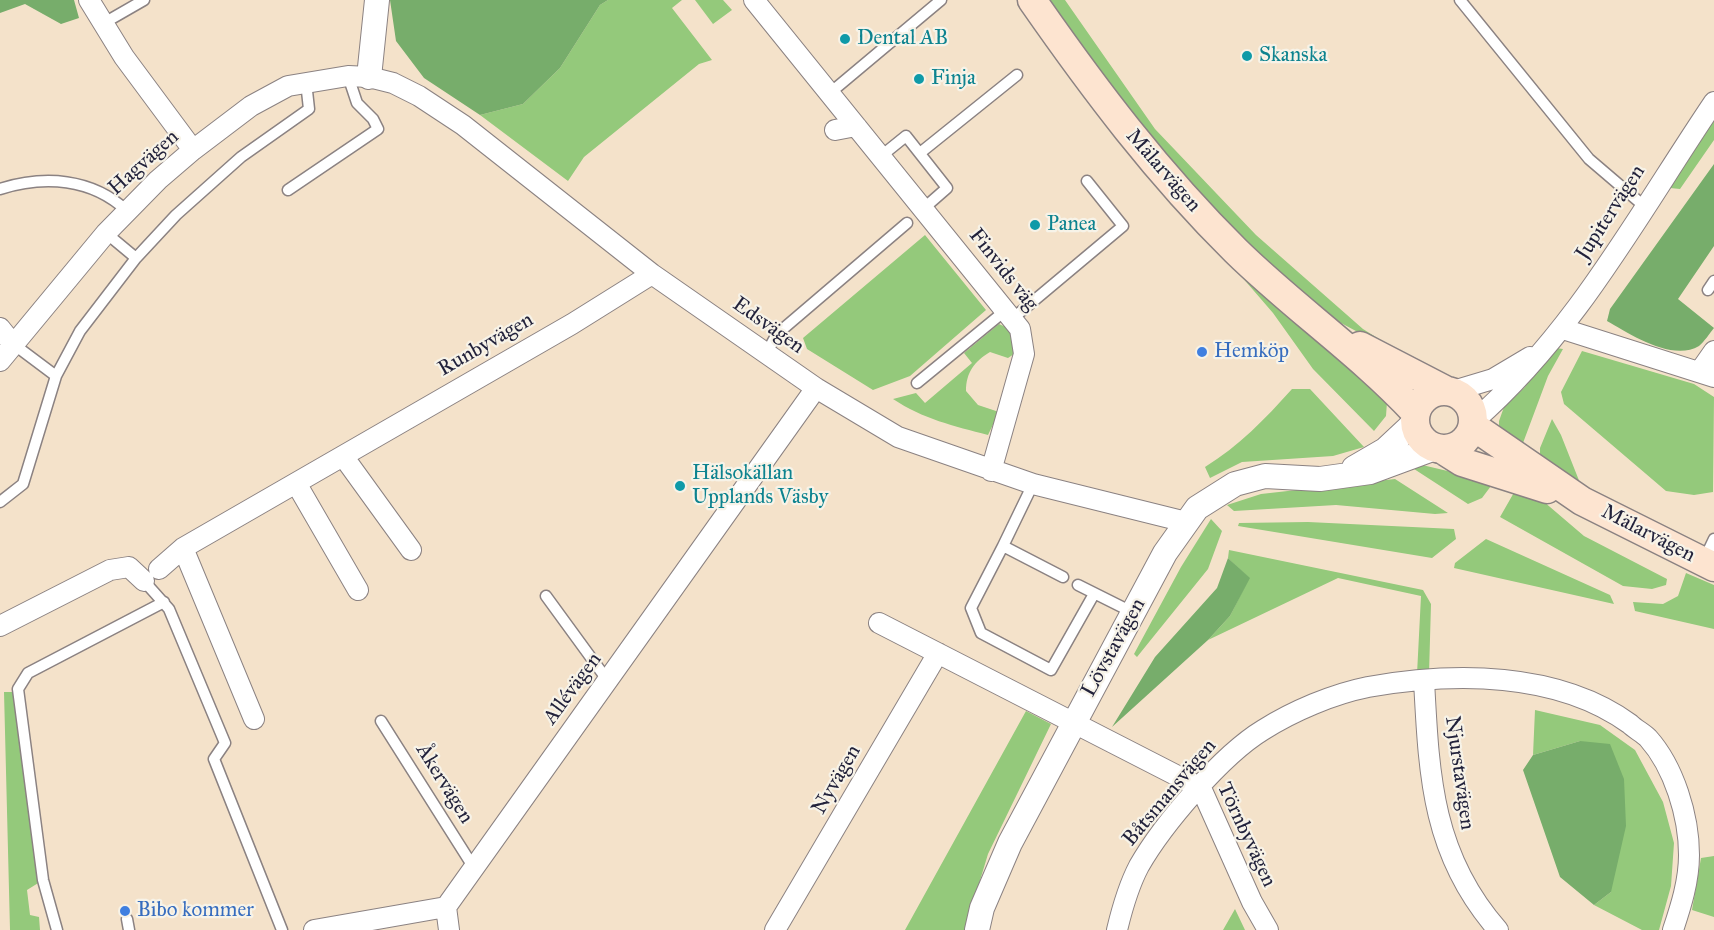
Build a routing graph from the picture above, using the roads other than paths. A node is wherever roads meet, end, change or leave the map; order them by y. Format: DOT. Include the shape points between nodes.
graph roads {
  1 [pos="89,0"];
  2 [pos="144,0"];
  3 [pos="378,0"];
  4 [pos="754,0"];
  5 [pos="941,0"];
  6 [pos="1032,0"];
  7 [pos="1460,0"];
  8 [pos="104,23"];
  9 [pos="1017,75"];
  10 [pos="359,76"];
  11 [pos="306,82"];
  12 [pos="830,93"];
  13 [pos="1714,102"];
  14 [pos="856,126"];
  15 [pos="835,130"];
  16 [pos="193,150"];
  17 [pos="920,153"];
  18 [pos="880,157"];
  19 [pos="1087,181"];
  20 [pos="0,189"];
  21 [pos="288,190"];
  22 [pos="1644,206"];
  23 [pos="923,209"];
  24 [pos="127,211"];
  25 [pos="907,223"];
  26 [pos="106,233"];
  27 [pos="136,258"];
  28 [pos="652,274"];
  29 [pos="1009,314"];
  30 [pos="1316,321"];
  31 [pos="0,328"];
  32 [pos="1563,329"];
  33 [pos="1545,347"];
  34 [pos="1714,351"];
  35 [pos="3,353"];
  36 [pos="766,354"];
  37 [pos="1707,374"];
  38 [pos="56,376"];
  39 [pos="916,383"];
  40 [pos="816,388"];
  41 [pos="1449,390"];
  42 [pos="1415,417"];
  43 [pos="1473,424"];
  44 [pos="1439,449"];
  45 [pos="343,456"];
  46 [pos="991,471"];
  47 [pos="1341,474"];
  48 [pos="296,483"];
  49 [pos="1033,484"];
  50 [pos="1582,501"];
  51 [pos="0,502"];
  52 [pos="1186,522"];
  53 [pos="1003,546"];
  54 [pos="183,548"];
  55 [pos="411,550"];
  56 [pos="1710,556"];
  57 [pos="152,575"];
  58 [pos="1063,577"];
  59 [pos="1078,585"];
  60 [pos="358,590"];
  61 [pos="1094,594"];
  62 [pos="546,596"];
  63 [pos="164,602"];
  64 [pos="1134,613"];
  65 [pos="879,623"];
  66 [pos="0,626"];
  67 [pos="938,653"];
  68 [pos="1424,680"];
  69 [pos="608,681"];
  70 [pos="254,719"];
  71 [pos="381,721"];
  72 [pos="1074,722"];
  73 [pos="1201,788"];
  74 [pos="474,868"];
  75 [pos="446,907"];
  76 [pos="354,927"];
  77 [pos="57,930"];
  78 [pos="282,930"];
  79 [pos="314,930"];
  80 [pos="448,930"];
  81 [pos="775,930"];
  82 [pos="976,930"];
  83 [pos="1117,930"];
  84 [pos="1268,930"];
  85 [pos="1498,930"];
  86 [pos="1673,930"];
  1 -- 8 [label="street"];
  2 -- 8 [label="lane"];
  3 -- 10 [label="street"];
  4 -- 12 [label="street, Finvids väg"];
  5 -- 12 [label="lane"];
  6 -- 30 [label="main road, Mälarvägen" via="1091,85 1161,173 1237,252"];
  7 -- 22 [label="lane" via="1589,159"];
  8 -- 16 [label="street" via="124,57"];
  9 -- 17 [label="lane"];
  10 -- 11 [label="street, Hagvägen"];
  10 -- 21 [label="lane" via="357,103 378,129"];
  10 -- 28 [label="street, Edsvägen" via="393,83 463,125"];
  11 -- 16 [label="street, Hagvägen" via="288,86 251,106"];
  11 -- 27 [label="lane" via="309,109 241,157 176,215"];
  12 -- 14 [label="street, Finvids väg"];
  13 -- 22 [label="street, Jupitervägen"];
  14 -- 15 [label="street"];
  14 -- 18 [label="street, Finvids väg"];
  16 -- 24 [label="street, Hagvägen"];
  17 -- 18 [label="lane" via="906,136"];
  17 -- 23 [label="lane" via="947,188"];
  18 -- 23 [label="street, Finvids väg"];
  19 -- 29 [label="lane" via="1123,226"];
  20 -- 24 [label="lane" via="25,181 86,185"];
  22 -- 32 [label="street, Jupitervägen"];
  23 -- 29 [label="street, Finvids väg"];
  24 -- 26 [label="street, Hagvägen"];
  25 -- 36 [label="lane" via="777,334"];
  26 -- 27 [label="lane"];
  26 -- 35 [label="street, Hagvägen"];
  27 -- 38 [label="lane" via="80,331"];
  28 -- 36 [label="street, Edsvägen"];
  28 -- 45 [label="street, Runbyvägen"];
  29 -- 39 [label="lane"];
  29 -- 46 [label="street, Finvids väg" via="1020,329 1024,354"];
  30 -- 41 [label="main road, Mälarvägen"];
  30 -- 42 [label="main road, Mälarvägen"];
  31 -- 35 [label="street"];
  32 -- 33 [label="street, Jupitervägen"];
  32 -- 37 [label="street"];
  33 -- 41 [label="street, Jupitervägen" via="1493,379"];
  33 -- 43 [label="street, Jupitervägen"];
  34 -- 37 [label="street"];
  35 -- 38 [label="lane"];
  36 -- 40 [label="street, Edsvägen"];
  38 -- 51 [label="lane" via="23,484"];
  40 -- 46 [label="street, Edsvägen" via="898,437"];
  40 -- 69 [label="street, Allévägen"];
  41 -- 42 [label="main road" via="1437,391 1422,400"];
  41 -- 43 [label="main road" via="1469,405"];
  42 -- 44 [label="main road" via="1422,439"];
  42 -- 47 [label="street, Lövstavägen" via="1385,450"];
  43 -- 44 [label="main road" via="1461,444"];
  43 -- 50 [label="main road, Mälarvägen"];
  44 -- 47 [label="street, Lövstavägen" via="1387,468"];
  44 -- 50 [label="main road, Mälarvägen" via="1462,462"];
  45 -- 48 [label="street, Runbyvägen"];
  45 -- 55 [label="street"];
  46 -- 49 [label="street, Edsvägen"];
  47 -- 52 [label="street, Lövstavägen" via="1320,479 1264,477 1235,484 1197,508"];
  48 -- 54 [label="street, Runbyvägen"];
  48 -- 60 [label="street"];
  49 -- 52 [label="street, Edsvägen"];
  49 -- 53 [label="lane"];
  50 -- 56 [label="main road, Mälarvägen"];
  52 -- 64 [label="street, Lövstavägen"];
  53 -- 58 [label="lane"];
  53 -- 61 [label="lane" via="971,609 981,633 1051,670"];
  54 -- 57 [label="street, Runbyvägen"];
  54 -- 70 [label="street"];
  57 -- 63 [label="lane"];
  57 -- 66 [label="street" via="129,567 110,570"];
  59 -- 61 [label="lane"];
  61 -- 64 [label="lane"];
  62 -- 69 [label="lane"];
  63 -- 77 [label="lane" via="28,673 18,689 43,880"];
  63 -- 78 [label="lane" via="225,743 214,759"];
  64 -- 72 [label="street, Lövstavägen"];
  65 -- 67 [label="street"];
  67 -- 72 [label="street"];
  67 -- 81 [label="street, Nyvägen"];
  68 -- 73 [label="street, Båtsmansvägen" via="1366,687 1312,705 1263,730 1222,764"];
  68 -- 85 [label="street, Njurstavägen" via="1428,753 1443,838 1458,874"];
  68 -- 86 [label="street, Båtsmansvägen" via="1518,682 1572,694 1613,712 1647,738 1672,775 1684,815 1689,855 1684,897"];
  69 -- 74 [label="street, Allévägen"];
  71 -- 74 [label="lane, Åkervägen"];
  72 -- 73 [label="street, Törnbyvägen"];
  72 -- 82 [label="street, Lövstavägen" via="1010,843"];
  73 -- 83 [label="street, Båtsmansvägen" via="1138,867"];
  73 -- 84 [label="street, Törnbyvägen"];
  74 -- 75 [label="street, Allévägen"];
  75 -- 76 [label="street"];
  75 -- 80 [label="street"];
  76 -- 79 [label="street"];
}
